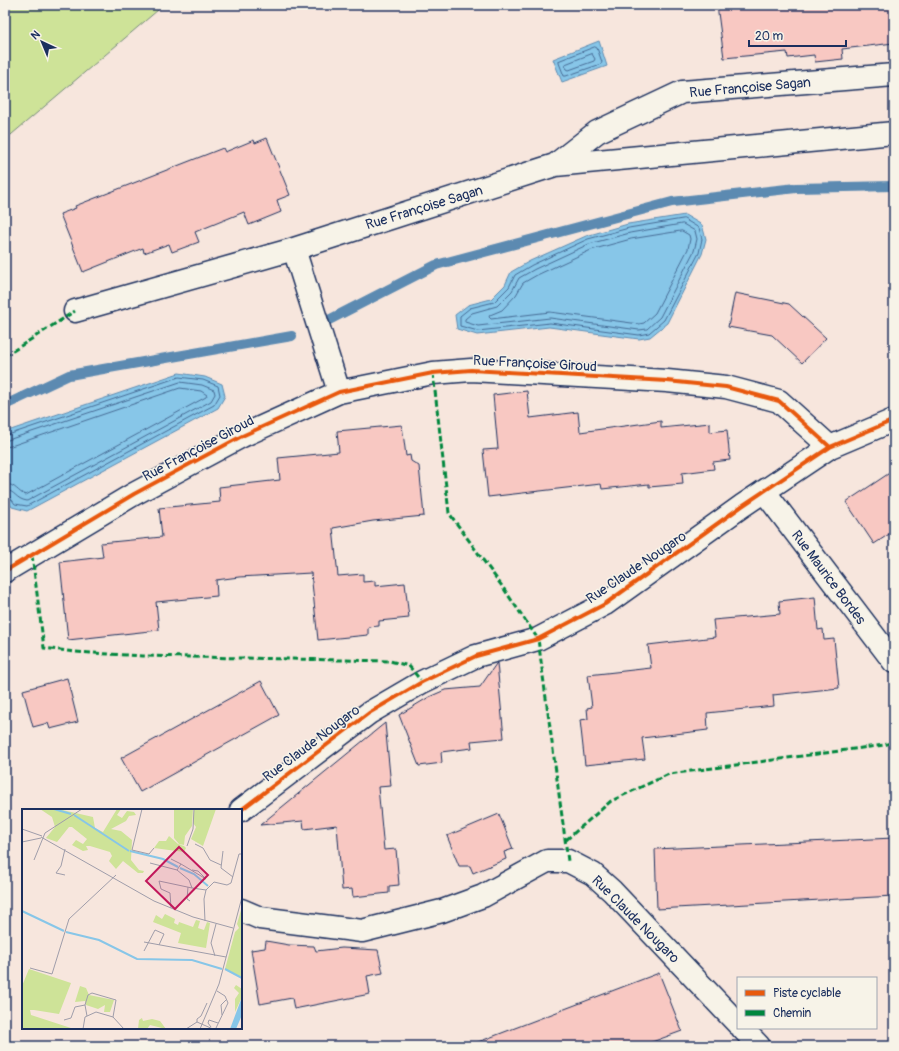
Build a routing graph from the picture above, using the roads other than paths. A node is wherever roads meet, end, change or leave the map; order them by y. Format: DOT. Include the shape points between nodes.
graph roads {
  1 [pos="894,75"];
  2 [pos="894,133"];
  3 [pos="555,165"];
  4 [pos="294,249"];
  5 [pos="75,311"];
  6 [pos="339,392"];
  7 [pos="894,420"];
  8 [pos="830,447"];
  9 [pos="764,491"];
  10 [pos="5,571"];
  11 [pos="894,662"];
  12 [pos="242,809"];
  13 [pos="242,910"];
  14 [pos="737,1023"];
  15 [pos="743,1029"];
  16 [pos="759,1046"];
  1 -- 3 [label="street, Rue Françoise Sagan" via="682,92 597,132"];
  2 -- 3 [label="street, Rue Françoise Sagan"];
  3 -- 4 [label="street, Rue Françoise Sagan"];
  4 -- 5 [label="street, Rue Françoise Sagan"];
  4 -- 6 [label="street"];
  6 -- 8 [label="street, Rue Françoise Giroud" via="433,373 471,370 667,380 726,388 779,401"];
  6 -- 10 [label="street, Rue Françoise Giroud" via="242,436 134,494"];
  7 -- 8 [label="street"];
  8 -- 9 [label="street, Rue Claude Nougaro"];
  9 -- 11 [label="street, Rue Maurice Bordes"];
  9 -- 12 [label="street, Rue Claude Nougaro" via="605,604 538,639 476,656 422,682 369,713"];
  13 -- 14 [label="street, Rue Claude Nougaro" via="260,918 362,931 442,911 483,896 546,861 568,861 593,874 612,891"];
  15 -- 16 [label="street"];
}
